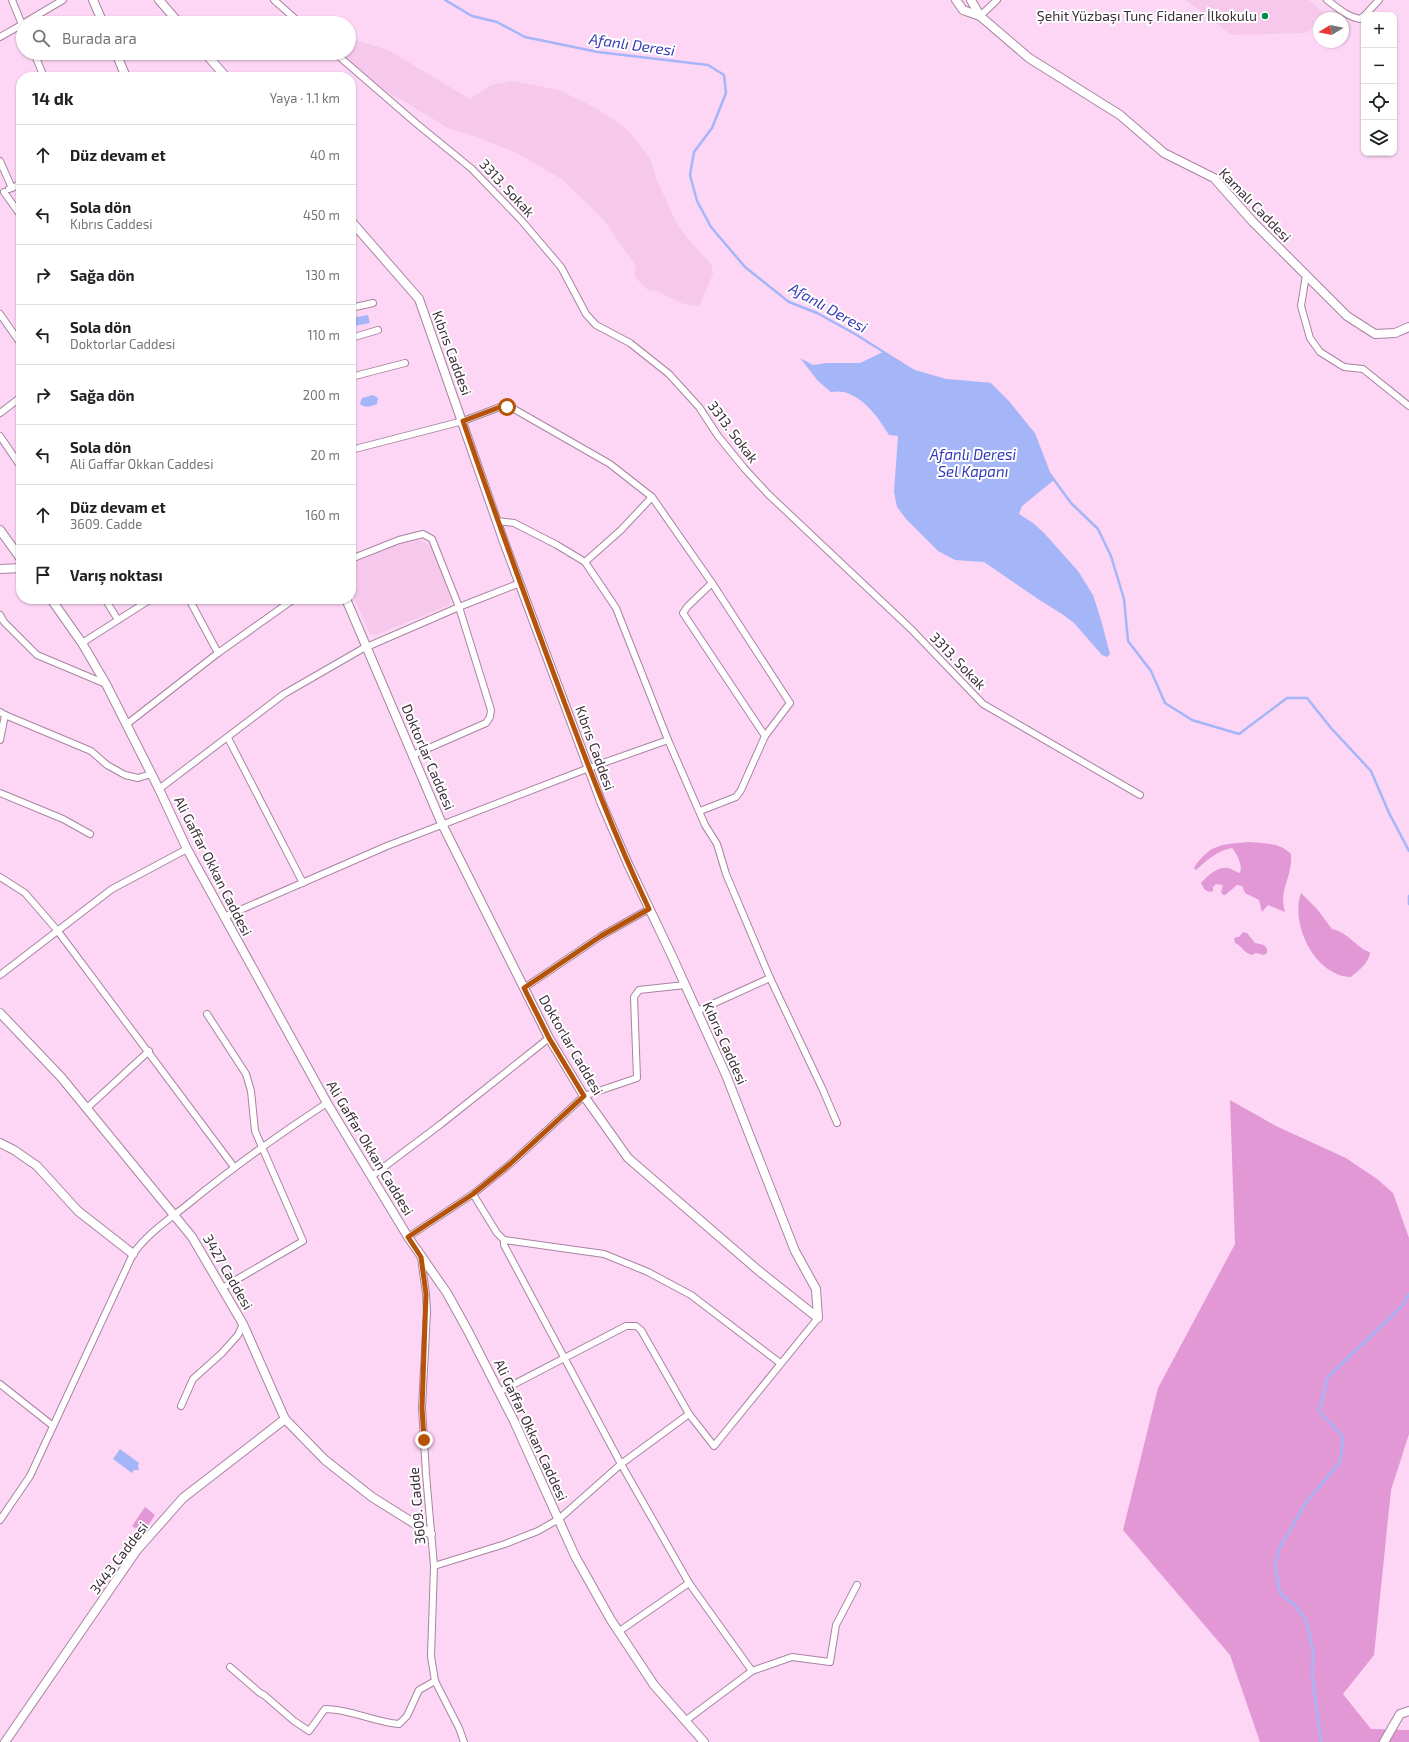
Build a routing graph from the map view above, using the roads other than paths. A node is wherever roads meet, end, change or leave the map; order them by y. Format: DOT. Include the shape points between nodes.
graph roads {
  1 [pos="12,0"];
  2 [pos="63,0"];
  3 [pos="93,0"];
  4 [pos="159,0"];
  5 [pos="274,0"];
  6 [pos="956,0"];
  7 [pos="970,0"];
  8 [pos="997,0"];
  9 [pos="1328,0"];
  10 [pos="1378,0"];
  11 [pos="1368,12"];
  12 [pos="19,16"];
  13 [pos="36,16"];
  14 [pos="100,16"];
  15 [pos="173,16"];
  16 [pos="292,16"];
  17 [pos="980,16"];
  18 [pos="1361,18"];
  19 [pos="16,28"];
  20 [pos="0,38"];
  21 [pos="37,60"];
  22 [pos="119,60"];
  23 [pos="211,60"];
  24 [pos="343,60"];
  25 [pos="42,72"];
  26 [pos="124,72"];
  27 [pos="222,72"];
  28 [pos="0,161"];
  29 [pos="16,186"];
  30 [pos="12,188"];
  31 [pos="2,193"];
  32 [pos="16,210"];
  33 [pos="356,227"];
  34 [pos="1306,275"];
  35 [pos="374,303"];
  36 [pos="356,307"];
  37 [pos="0,314"];
  38 [pos="1409,327"];
  39 [pos="378,330"];
  40 [pos="16,337"];
  41 [pos="356,337"];
  42 [pos="405,363"];
  43 [pos="356,376"];
  44 [pos="16,401"];
  45 [pos="1409,406"];
  46 [pos="0,413"];
  47 [pos="463,421"];
  48 [pos="0,436"];
  49 [pos="356,449"];
  50 [pos="16,459"];
  51 [pos="652,497"];
  52 [pos="497,521"];
  53 [pos="0,530"];
  54 [pos="16,552"];
  55 [pos="356,557"];
  56 [pos="585,562"];
  57 [pos="16,568"];
  58 [pos="0,569"];
  59 [pos="520,583"];
  60 [pos="712,583"];
  61 [pos="55,604"];
  62 [pos="108,604"];
  63 [pos="143,604"];
  64 [pos="192,604"];
  65 [pos="287,604"];
  66 [pos="348,604"];
  67 [pos="460,607"];
  68 [pos="0,615"];
  69 [pos="118,620"];
  70 [pos="82,643"];
  71 [pos="366,646"];
  72 [pos="218,653"];
  73 [pos="106,684"];
  74 [pos="2,713"];
  75 [pos="127,724"];
  76 [pos="765,736"];
  77 [pos="228,738"];
  78 [pos="0,740"];
  79 [pos="668,740"];
  80 [pos="413,755"];
  81 [pos="589,768"];
  82 [pos="151,774"];
  83 [pos="159,789"];
  84 [pos="0,793"];
  85 [pos="1140,795"];
  86 [pos="700,811"];
  87 [pos="442,824"];
  88 [pos="90,834"];
  89 [pos="187,849"];
  90 [pos="0,877"];
  91 [pos="304,883"];
  92 [pos="649,909"];
  93 [pos="224,917"];
  94 [pos="57,930"];
  95 [pos="0,975"];
  96 [pos="770,978"];
  97 [pos="685,985"];
  98 [pos="524,988"];
  99 [pos="697,1012"];
  100 [pos="0,1013"];
  101 [pos="207,1014"];
  102 [pos="549,1038"];
  103 [pos="148,1051"];
  104 [pos="584,1096"];
  105 [pos="328,1103"];
  106 [pos="86,1108"];
  107 [pos="837,1123"];
  108 [pos="0,1143"];
  109 [pos="262,1146"];
  110 [pos="234,1167"];
  111 [pos="372,1176"];
  112 [pos="473,1194"];
  113 [pos="174,1215"];
  114 [pos="408,1237"];
  115 [pos="504,1240"];
  116 [pos="134,1254"];
  117 [pos="421,1257"];
  118 [pos="222,1288"];
  119 [pos="818,1318"];
  120 [pos="243,1324"];
  121 [pos="565,1358"];
  122 [pos="780,1363"];
  123 [pos="0,1384"];
  124 [pos="499,1392"];
  125 [pos="181,1406"];
  126 [pos="689,1414"];
  127 [pos="285,1419"];
  128 [pos="53,1426"];
  129 [pos="621,1464"];
  130 [pos="559,1519"];
  131 [pos="0,1520"];
  132 [pos="431,1534"];
  133 [pos="434,1566"];
  134 [pos="689,1583"];
  135 [pos="857,1585"];
  136 [pos="618,1632"];
  137 [pos="230,1667"];
  138 [pos="752,1671"];
  139 [pos="435,1681"];
  140 [pos="1409,1711"];
  141 [pos="685,1721"];
  142 [pos="5,1742"];
  143 [pos="464,1742"];
  144 [pos="704,1742"];
  145 [pos="1384,1742"];
  1 -- 12 [label="street"];
  2 -- 13 [label="street"];
  3 -- 14 [label="street"];
  4 -- 15 [label="street"];
  5 -- 16 [label="street"];
  6 -- 17 [label="street" via="963,10"];
  7 -- 17 [label="street"];
  8 -- 17 [label="street"];
  9 -- 18 [label="street" via="1342,12 1356,19"];
  10 -- 11 [label="street"];
  17 -- 34 [label="street, Kamalı Caddesi" via="1029,58 1120,115 1164,153 1214,178"];
  19 -- 20 [label="street"];
  21 -- 25 [label="street"];
  22 -- 26 [label="street"];
  23 -- 27 [label="street"];
  24 -- 85 [label="street, 3313. Sokak" via="472,169 561,267 586,314 596,325 630,343 669,374 699,407 718,436 768,494 911,629 983,704"];
  28 -- 30 [label="street"];
  29 -- 30 [label="street"];
  30 -- 31 [label="street"];
  31 -- 32 [label="street"];
  33 -- 47 [label="street, Kıbrıs Caddesi" via="419,299"];
  34 -- 38 [label="street, Kamalı Caddesi" via="1347,316 1375,334 1395,333"];
  34 -- 45 [label="street" via="1301,306 1310,338 1320,352 1344,367 1363,369"];
  35 -- 36 [label="street"];
  37 -- 40 [label="street"];
  39 -- 41 [label="street"];
  42 -- 43 [label="street"];
  44 -- 46 [label="street"];
  47 -- 49 [label="street"];
  47 -- 51 [label="street" via="500,407 514,409 610,464"];
  47 -- 52 [label="street, Kıbrıs Caddesi"];
  48 -- 50 [label="street"];
  51 -- 56 [label="street" via="621,530"];
  51 -- 60 [label="street"];
  52 -- 56 [label="street" via="514,523"];
  52 -- 59 [label="street, Kıbrıs Caddesi"];
  53 -- 54 [label="street"];
  55 -- 67 [label="street" via="399,540 423,534 432,539"];
  56 -- 79 [label="street" via="616,608"];
  57 -- 58 [label="street"];
  59 -- 67 [label="street"];
  59 -- 81 [label="street, Kıbrıs Caddesi"];
  60 -- 76 [label="street" via="790,700"];
  60 -- 76 [label="street" via="683,613"];
  61 -- 70 [label="street, Ali Gaffar Okkan Caddesi"];
  62 -- 69 [label="street"];
  63 -- 69 [label="street"];
  64 -- 72 [label="street"];
  65 -- 72 [label="street"];
  66 -- 71 [label="street, Doktorlar Caddesi"];
  67 -- 71 [label="street"];
  67 -- 80 [label="street" via="491,710 490,717 486,723"];
  68 -- 73 [label="street" via="37,655"];
  69 -- 70 [label="street"];
  70 -- 73 [label="street, Ali Gaffar Okkan Caddesi"];
  71 -- 77 [label="street" via="284,694"];
  71 -- 80 [label="street, Doktorlar Caddesi"];
  72 -- 75 [label="street"];
  73 -- 75 [label="street, Ali Gaffar Okkan Caddesi"];
  74 -- 78 [label="street"];
  74 -- 82 [label="street" via="92,750 107,765 125,775 138,778"];
  75 -- 82 [label="street, Ali Gaffar Okkan Caddesi"];
  76 -- 86 [label="street" via="736,797"];
  77 -- 83 [label="street"];
  77 -- 91 [label="street"];
  79 -- 81 [label="street"];
  79 -- 86 [label="street"];
  80 -- 87 [label="street, Doktorlar Caddesi"];
  81 -- 87 [label="street"];
  81 -- 92 [label="street, Kıbrıs Caddesi"];
  82 -- 83 [label="street, Ali Gaffar Okkan Caddesi"];
  83 -- 89 [label="street, Ali Gaffar Okkan Caddesi"];
  84 -- 88 [label="street" via="63,819"];
  86 -- 96 [label="street" via="717,844 726,874"];
  87 -- 91 [label="street"];
  87 -- 98 [label="street, Doktorlar Caddesi"];
  89 -- 93 [label="street, Ali Gaffar Okkan Caddesi"];
  89 -- 94 [label="street" via="112,889"];
  90 -- 94 [label="street" via="25,894"];
  91 -- 93 [label="street"];
  92 -- 97 [label="street, Kıbrıs Caddesi"];
  92 -- 98 [label="street" via="601,936"];
  93 -- 105 [label="street, Ali Gaffar Okkan Caddesi"];
  94 -- 95 [label="street"];
  94 -- 103 [label="street"];
  96 -- 99 [label="street"];
  96 -- 107 [label="street"];
  97 -- 99 [label="street, Kıbrıs Caddesi"];
  97 -- 104 [label="street" via="639,990 634,997 637,1078"];
  98 -- 102 [label="street, Doktorlar Caddesi"];
  99 -- 119 [label="street, Kıbrıs Caddesi" via="726,1075 795,1251 816,1289"];
  100 -- 106 [label="street, 3427 Caddesi" via="61,1077"];
  101 -- 109 [label="street" via="246,1074 251,1091 255,1131"];
  102 -- 104 [label="street, Doktorlar Caddesi"];
  102 -- 111 [label="street"];
  103 -- 106 [label="street"];
  103 -- 110 [label="street"];
  104 -- 112 [label="street"];
  104 -- 119 [label="street, Doktorlar Caddesi" via="628,1158 759,1271"];
  105 -- 109 [label="street"];
  105 -- 111 [label="street, Ali Gaffar Okkan Caddesi"];
  106 -- 113 [label="street, 3427 Caddesi"];
  108 -- 116 [label="street" via="36,1166 78,1212"];
  109 -- 110 [label="street"];
  109 -- 118 [label="street" via="303,1241"];
  110 -- 113 [label="street"];
  111 -- 114 [label="street, Ali Gaffar Okkan Caddesi"];
  112 -- 114 [label="street"];
  112 -- 115 [label="street"];
  113 -- 116 [label="street" via="142,1242"];
  113 -- 118 [label="street, 3427 Caddesi" via="192,1236"];
  114 -- 117 [label="street, Ali Gaffar Okkan Caddesi"];
  115 -- 121 [label="street" via="504,1245"];
  115 -- 122 [label="street" via="604,1254 648,1272 691,1295"];
  116 -- 128 [label="street"];
  117 -- 124 [label="street, Ali Gaffar Okkan Caddesi" via="447,1293"];
  117 -- 132 [label="street, 3609. Cadde" via="426,1294 422,1408"];
  118 -- 120 [label="street, 3427 Caddesi"];
  119 -- 122 [label="street"];
  120 -- 125 [label="street" via="238,1335 222,1354 193,1379"];
  120 -- 127 [label="street, 3427 Caddesi"];
  121 -- 124 [label="street"];
  121 -- 126 [label="street" via="626,1326 636,1326 641,1330"];
  121 -- 129 [label="street"];
  122 -- 126 [label="street" via="714,1446"];
  123 -- 128 [label="street"];
  124 -- 130 [label="street, Ali Gaffar Okkan Caddesi"];
  126 -- 129 [label="street"];
  127 -- 132 [label="street, 3427 Caddesi" via="325,1460 372,1497"];
  127 -- 142 [label="street, 3443 Caddesi" via="183,1498 137,1550"];
  128 -- 131 [label="street" via="30,1476"];
  129 -- 130 [label="street"];
  129 -- 134 [label="street"];
  130 -- 133 [label="street" via="538,1531 505,1544"];
  130 -- 136 [label="street, Ali Gaffar Okkan Caddesi" via="575,1556"];
  132 -- 133 [label="street, 3609. Cadde"];
  133 -- 139 [label="street, 3609. Cadde" via="431,1656"];
  134 -- 136 [label="street"];
  134 -- 138 [label="street"];
  135 -- 138 [label="street" via="836,1626 830,1662 792,1657"];
  136 -- 141 [label="street, Ali Gaffar Okkan Caddesi" via="654,1686"];
  137 -- 139 [label="street" via="309,1731 325,1709 399,1724 407,1716 419,1690"];
  138 -- 141 [label="street"];
  139 -- 143 [label="street, 3609. Cadde"];
  140 -- 145 [label="street" via="1400,1714"];
  141 -- 144 [label="street, Ali Gaffar Okkan Caddesi"];
}
